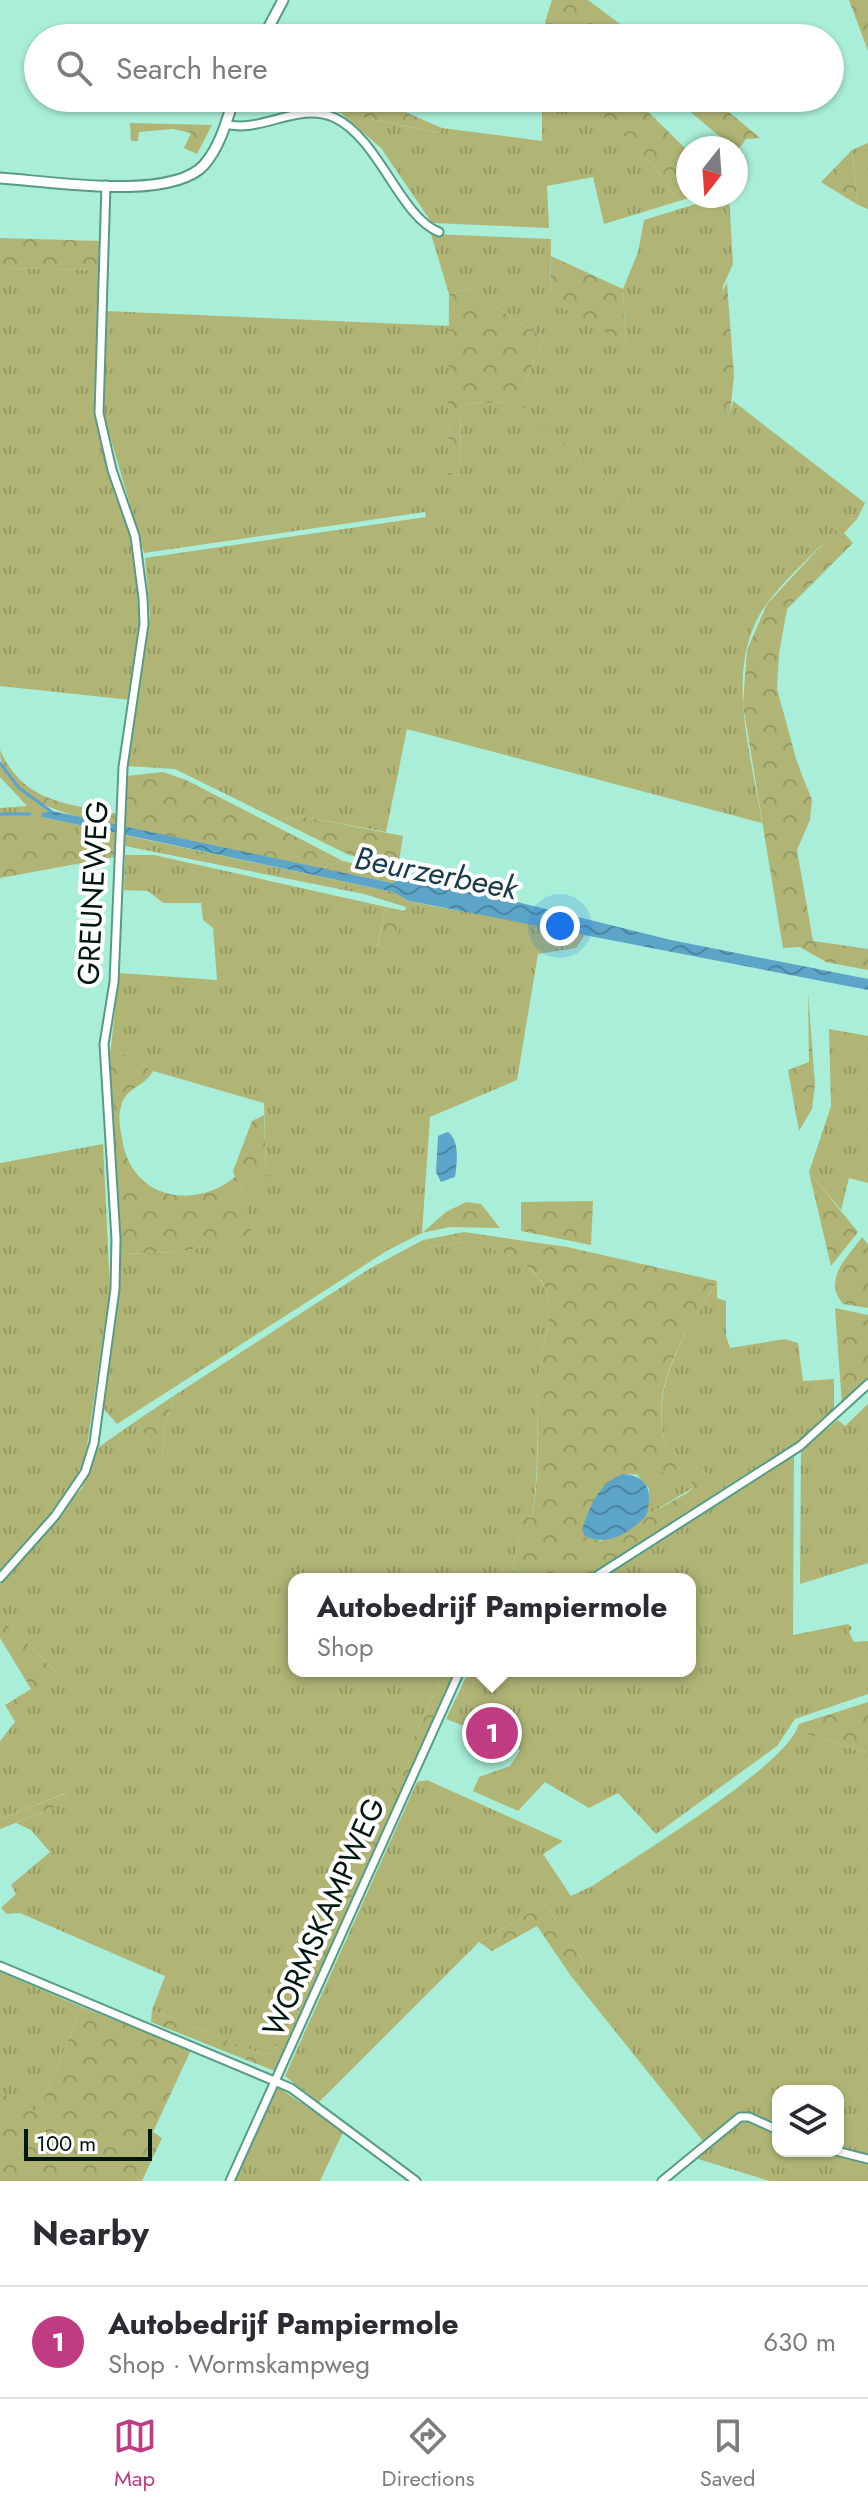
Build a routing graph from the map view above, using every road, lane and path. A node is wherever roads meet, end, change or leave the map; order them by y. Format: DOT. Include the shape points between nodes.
graph roads {
  1 [pos="283,0"];
  2 [pos="270,24"];
  3 [pos="229,112"];
  4 [pos="225,124"];
  5 [pos="0,178"];
  6 [pos="106,185"];
  7 [pos="439,232"];
  8 [pos="868,1384"];
  9 [pos="601,1573"];
  10 [pos="0,1578"];
  11 [pos="457,1677"];
  12 [pos="0,1966"];
  13 [pos="278,2082"];
  14 [pos="772,2127"];
  15 [pos="844,2153"];
  16 [pos="868,2159"];
  17 [pos="230,2181"];
  18 [pos="416,2181"];
  19 [pos="662,2181"];
  1 -- 2 [label="street"];
  3 -- 4 [label="street"];
  4 -- 6 [label="street" via="203,167 188,177 161,185"];
  4 -- 7 [label="street" via="236,127 299,113 336,118 373,153 419,219"];
  5 -- 6 [label="street"];
  6 -- 10 [label="street, GREUNEWEG" via="99,413 135,536 144,624 123,767 114,982 103,1064 116,1262 94,1443 77,1486"];
  8 -- 9 [label="street" via="800,1446"];
  11 -- 13 [label="street, WORMSKAMPWEG"];
  12 -- 13 [label="street"];
  13 -- 17 [label="street, WORMSKAMPWEG"];
  13 -- 18 [label="street"];
  14 -- 19 [label="street" via="740,2117"];
  15 -- 16 [label="street"];
}
